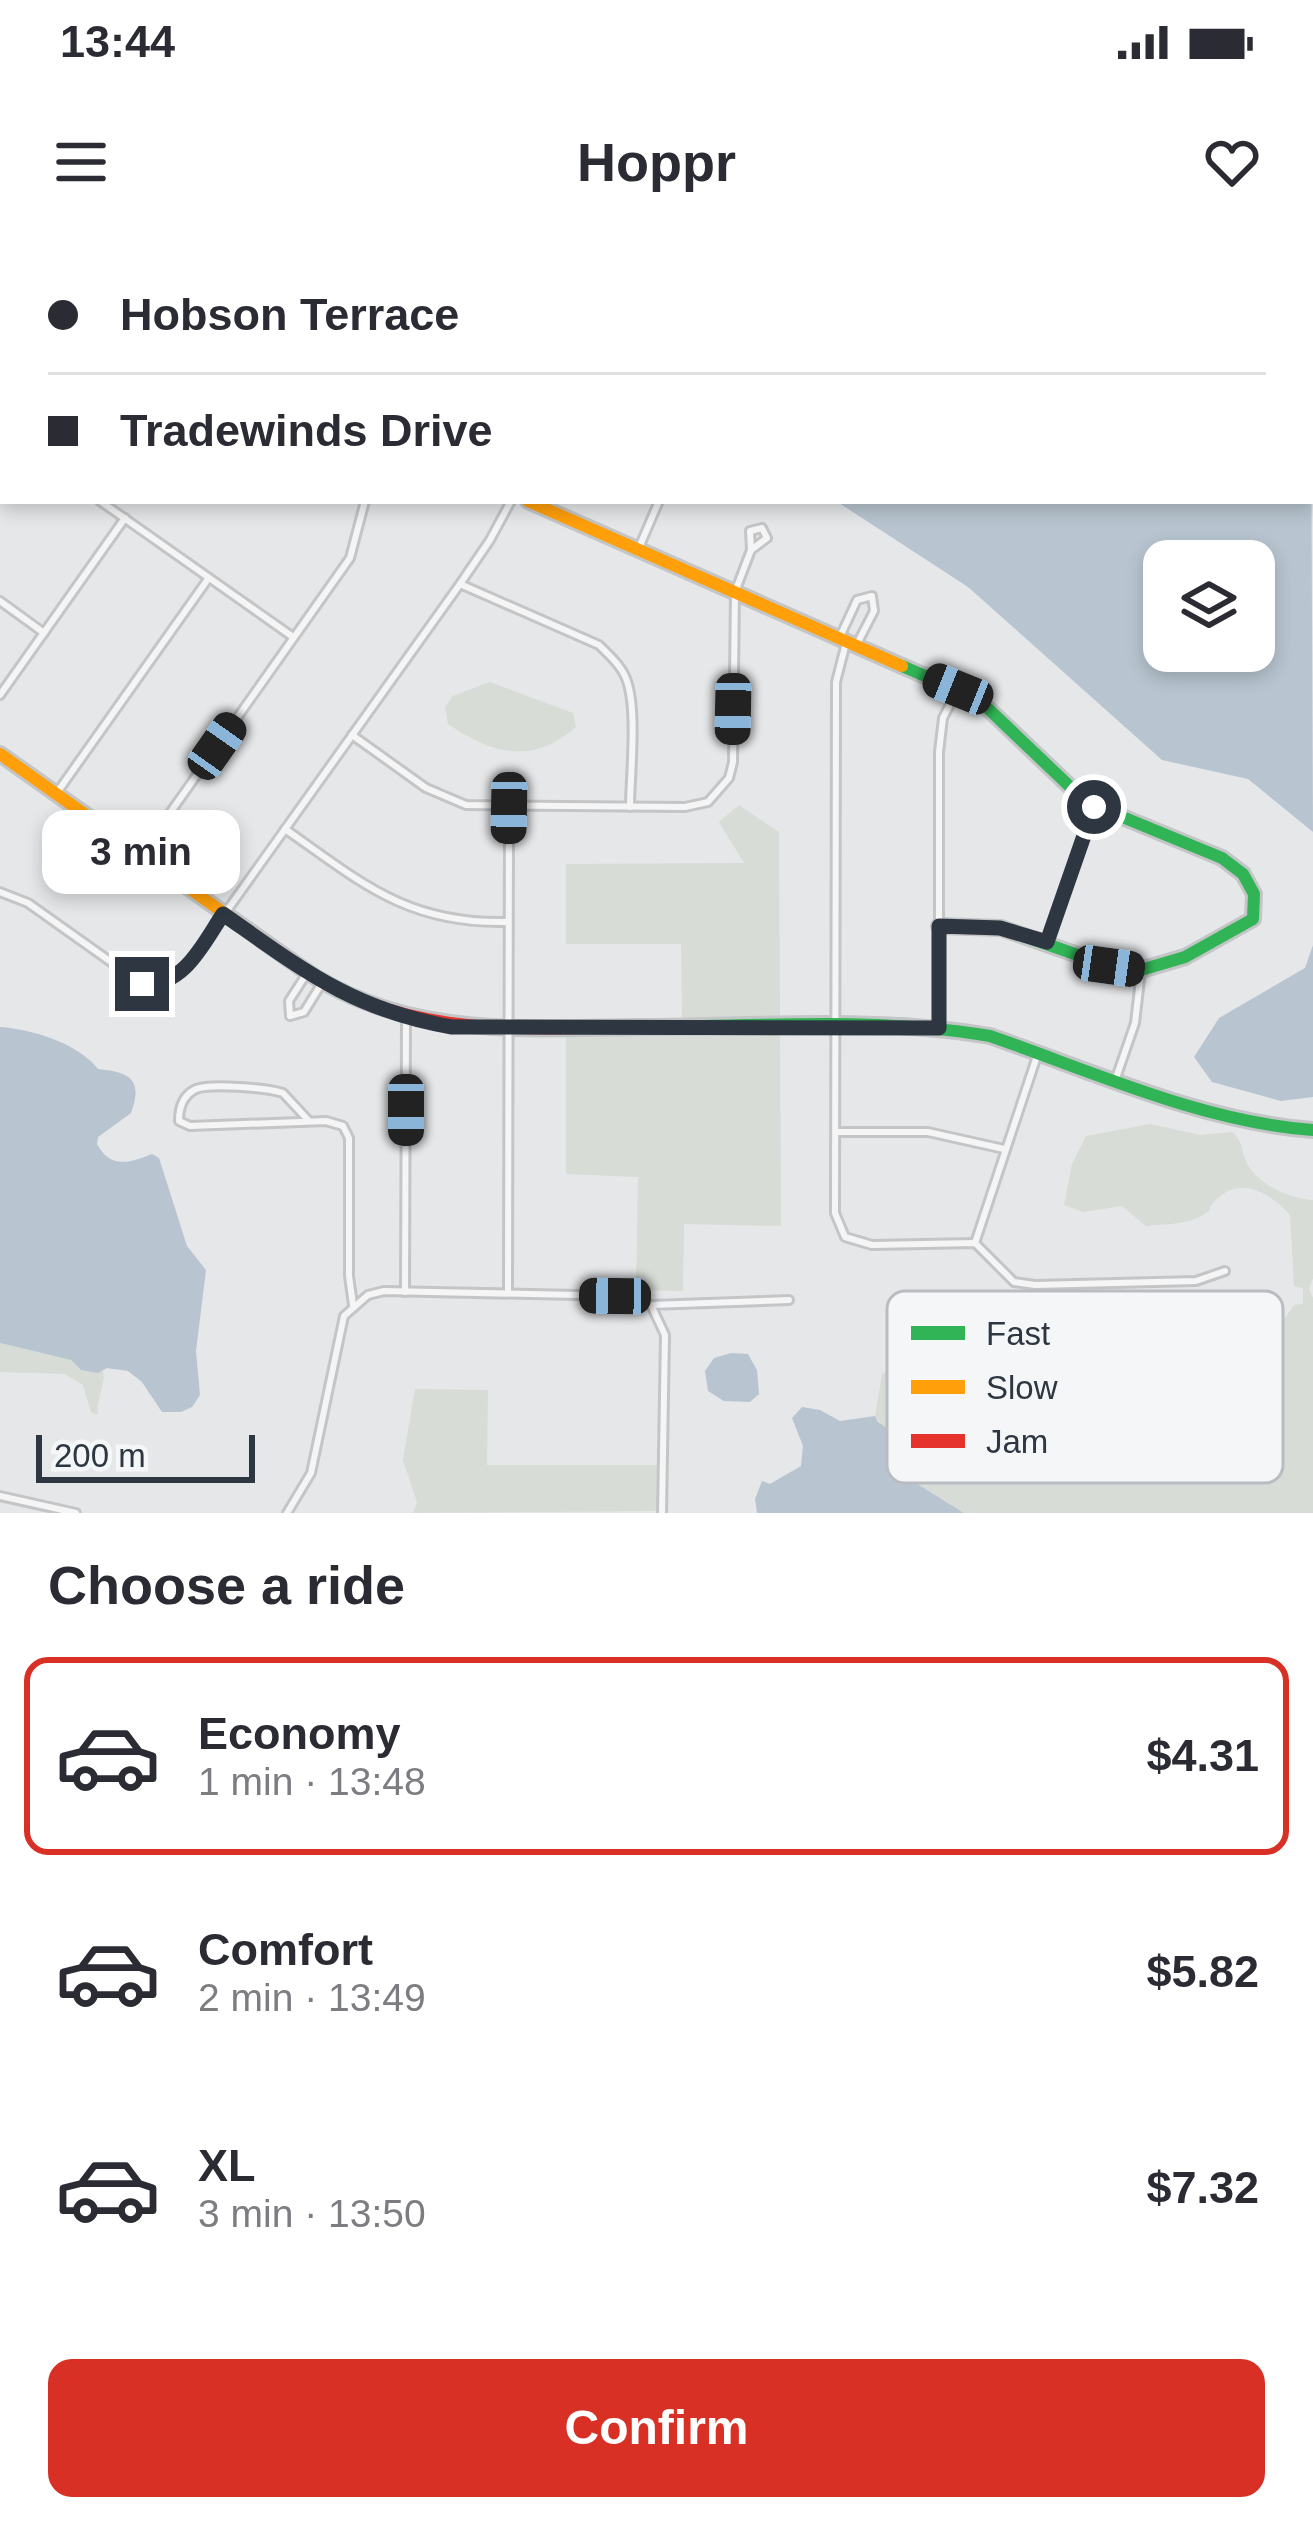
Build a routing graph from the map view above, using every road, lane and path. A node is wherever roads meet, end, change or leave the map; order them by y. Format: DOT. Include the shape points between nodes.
graph roads {
  1 [pos="104,504"];
  2 [pos="364,504"];
  3 [pos="509,504"];
  4 [pos="658,504"];
  5 [pos="556,506"];
  6 [pos="125,518"];
  7 [pos="638,550"];
  8 [pos="751,550"];
  9 [pos="208,579"];
  10 [pos="460,584"];
  11 [pos="735,592"];
  12 [pos="0,601"];
  13 [pos="44,633"];
  14 [pos="293,638"];
  15 [pos="847,643"];
  16 [pos="958,689"];
  17 [pos="0,695"];
  18 [pos="352,735"];
  19 [pos="0,754"];
  20 [pos="56,794"];
  21 [pos="630,807"];
  22 [pos="1094,807"];
  23 [pos="509,808"];
  24 [pos="285,829"];
  25 [pos="141,854"];
  26 [pos="0,892"];
  27 [pos="223,914"];
  28 [pos="507,922"];
  29 [pos="939,926"];
  30 [pos="1047,942"];
  31 [pos="1141,970"];
  32 [pos="307,974"];
  33 [pos="322,983"];
  34 [pos="406,1019"];
  35 [pos="835,1027"];
  36 [pos="939,1028"];
  37 [pos="509,1029"];
  38 [pos="1038,1052"];
  39 [pos="1116,1078"];
  40 [pos="309,1121"];
  41 [pos="1313,1130"];
  42 [pos="836,1132"];
  43 [pos="1004,1149"];
  44 [pos="975,1243"];
  45 [pos="1225,1271"];
  46 [pos="405,1292"];
  47 [pos="508,1293"];
  48 [pos="789,1300"];
  49 [pos="353,1305"];
  50 [pos="652,1305"];
  51 [pos="0,1496"];
  52 [pos="76,1513"];
  53 [pos="286,1513"];
  54 [pos="662,1513"];
  1 -- 6 [label="street"];
  2 -- 14 [label="street" via="350,558"];
  3 -- 10 [label="street"];
  4 -- 7 [label="street"];
  5 -- 7 [label="street"];
  6 -- 9 [label="street"];
  6 -- 13 [label="street"];
  7 -- 11 [label="street"];
  8 -- 11 [label="street"];
  9 -- 14 [label="street"];
  9 -- 20 [label="street"];
  10 -- 18 [label="street"];
  10 -- 21 [label="street" via="599,645 614,660 630,697"];
  11 -- 15 [label="street"];
  11 -- 21 [label="street" via="729,778 708,802"];
  12 -- 13 [label="street"];
  13 -- 17 [label="street"];
  14 -- 25 [label="street"];
  15 -- 15 [label="street" via="874,611 872,596 857,600"];
  15 -- 16 [label="street"];
  15 -- 35 [label="street" via="836,682"];
  16 -- 22 [label="street" via="998,713"];
  16 -- 29 [label="street" via="939,752"];
  18 -- 23 [label="street" via="446,799"];
  18 -- 24 [label="street"];
  19 -- 20 [label="street"];
  20 -- 25 [label="street"];
  21 -- 23 [label="street"];
  22 -- 30 [label="street"];
  22 -- 31 [label="street" via="1222,857 1255,887 1257,908 1244,927"];
  23 -- 28 [label="street"];
  24 -- 27 [label="street"];
  24 -- 28 [label="street" via="401,906 453,920"];
  25 -- 27 [label="street"];
  26 -- 27 [label="street" via="142,984 176,977"];
  27 -- 32 [label="street"];
  28 -- 37 [label="street"];
  29 -- 30 [label="street" via="988,926"];
  29 -- 36 [label="street"];
  30 -- 31 [label="street"];
  31 -- 39 [label="street"];
  32 -- 33 [label="street"];
  32 -- 33 [label="street" via="289,1001 290,1016 304,1012"];
  33 -- 34 [label="street"];
  34 -- 37 [label="street"];
  34 -- 46 [label="street"];
  35 -- 36 [label="street"];
  35 -- 37 [label="street"];
  35 -- 42 [label="street"];
  36 -- 38 [label="street"];
  37 -- 47 [label="street"];
  38 -- 39 [label="street"];
  38 -- 43 [label="street"];
  39 -- 41 [label="street" via="1270,1127"];
  40 -- 40 [label="street" via="190,1126 178,1116 191,1092 220,1088 279,1092"];
  40 -- 49 [label="street" via="339,1123 349,1138"];
  42 -- 43 [label="street" via="928,1132"];
  42 -- 44 [label="street" via="835,1213 844,1238"];
  43 -- 44 [label="street"];
  44 -- 45 [label="street" via="1014,1282 1035,1285 1196,1281"];
  46 -- 47 [label="street"];
  46 -- 49 [label="street" via="368,1295"];
  47 -- 50 [label="street" via="624,1296"];
  48 -- 50 [label="street"];
  49 -- 53 [label="street" via="338,1331 311,1473"];
  50 -- 54 [label="street" via="664,1335"];
  51 -- 52 [label="street"];
}
